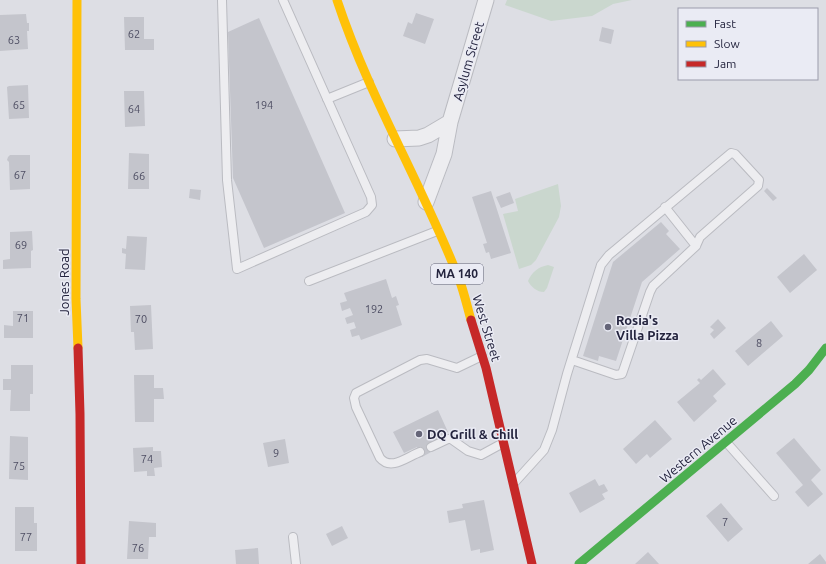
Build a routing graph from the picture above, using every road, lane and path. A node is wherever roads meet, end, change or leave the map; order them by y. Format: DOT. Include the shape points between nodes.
graph roads {
  1 [pos="77,0"];
  2 [pos="222,0"];
  3 [pos="283,0"];
  4 [pos="337,0"];
  5 [pos="486,0"];
  6 [pos="370,81"];
  7 [pos="327,100"];
  8 [pos="450,122"];
  9 [pos="395,139"];
  10 [pos="426,202"];
  11 [pos="665,207"];
  12 [pos="438,230"];
  13 [pos="696,246"];
  14 [pos="309,281"];
  15 [pos="826,348"];
  16 [pos="482,356"];
  17 [pos="572,360"];
  18 [pos="726,442"];
  19 [pos="504,443"];
  20 [pos="431,447"];
  21 [pos="420,452"];
  22 [pos="514,484"];
  23 [pos="774,496"];
  24 [pos="293,537"];
  25 [pos="81,564"];
  26 [pos="296,564"];
  27 [pos="532,564"];
  28 [pos="579,564"];
  1 -- 25 [label="street, Jones Road" via="76,299"];
  2 -- 7 [label="lane" via="227,180 237,269 366,212 371,207 371,197"];
  3 -- 7 [label="lane"];
  4 -- 6 [label="street, West Street / MA 140"];
  5 -- 8 [label="street, Asylum Street"];
  6 -- 7 [label="lane"];
  6 -- 9 [label="street, West Street / MA 140"];
  8 -- 9 [label="street" via="419,138"];
  8 -- 10 [label="street, Asylum Street" via="444,154"];
  9 -- 10 [label="street, West Street / MA 140"];
  10 -- 12 [label="street, West Street / MA 140"];
  11 -- 13 [label="lane"];
  11 -- 13 [label="lane" via="731,153 735,154 758,180 758,186 700,237"];
  11 -- 17 [label="lane" via="609,255 602,265"];
  12 -- 14 [label="lane"];
  12 -- 16 [label="street, West Street / MA 140" via="459,280"];
  13 -- 17 [label="lane" via="653,286 622,374 616,375"];
  15 -- 18 [label="street, Western Avenue" via="795,384"];
  16 -- 19 [label="street, West Street / MA 140"];
  16 -- 21 [label="lane" via="457,368 427,359 420,360 356,393 356,407 382,461 387,464 395,463"];
  17 -- 22 [label="lane" via="544,450"];
  18 -- 23 [label="lane"];
  18 -- 28 [label="street, Western Avenue"];
  19 -- 20 [label="lane" via="481,455 468,451 451,439"];
  19 -- 22 [label="street, West Street / MA 140"];
  22 -- 27 [label="street, West Street / MA 140"];
  24 -- 26 [label="lane"];
}
